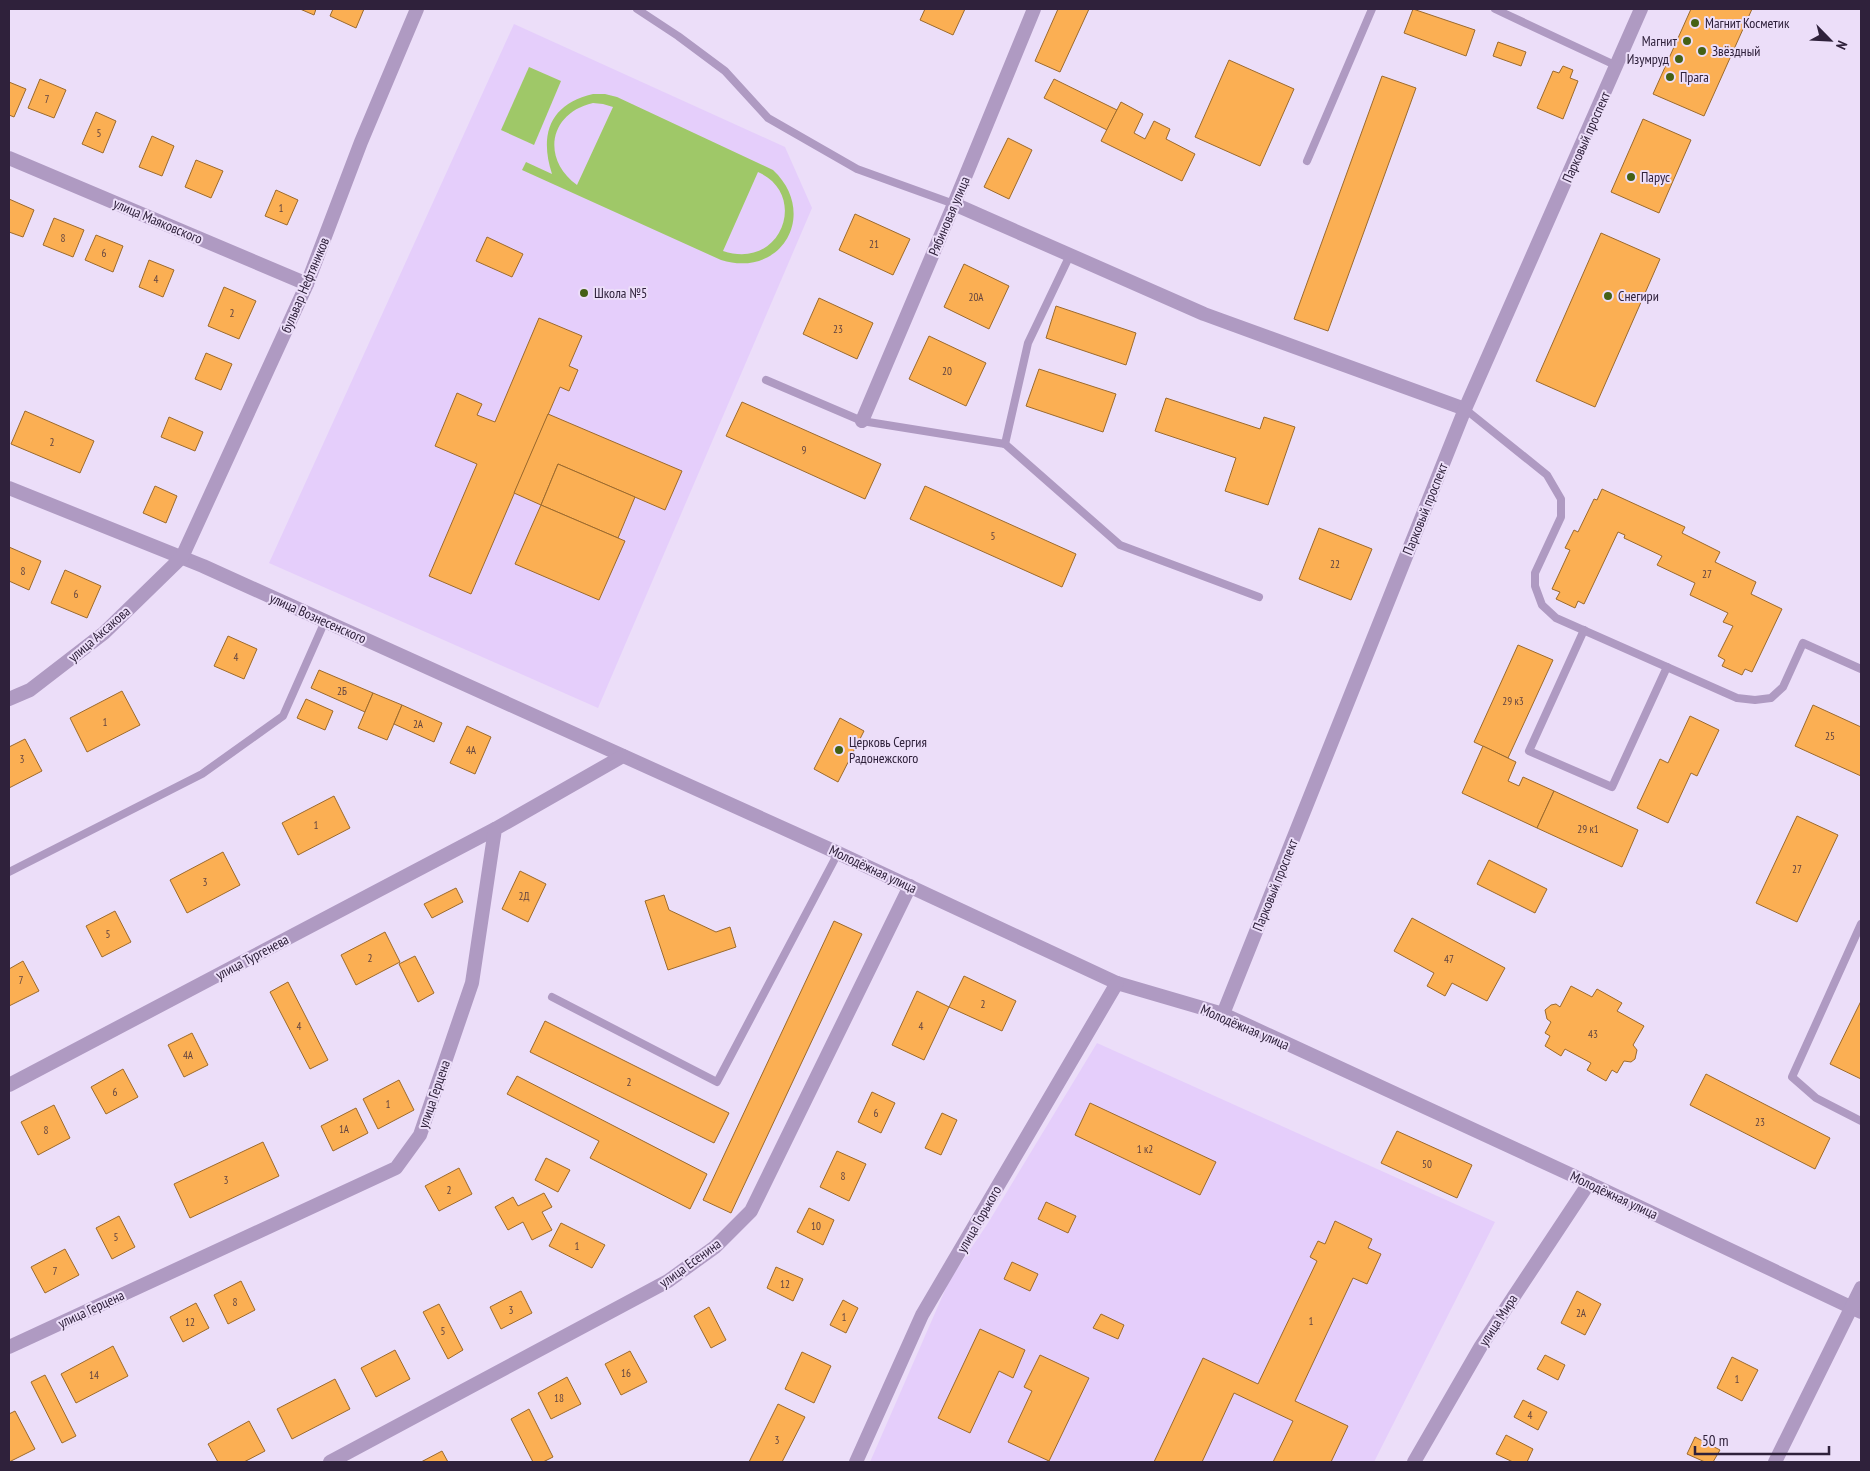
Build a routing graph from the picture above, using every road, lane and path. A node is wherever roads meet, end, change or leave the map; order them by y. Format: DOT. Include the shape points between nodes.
graph roads {
  1 [pos="416,9"];
  2 [pos="636,9"];
  3 [pos="1034,9"];
  4 [pos="1372,9"];
  5 [pos="1495,9"];
  6 [pos="1641,9"];
  7 [pos="1617,66"];
  8 [pos="9,158"];
  9 [pos="1307,161"];
  10 [pos="954,204"];
  11 [pos="1070,255"];
  12 [pos="307,284"];
  13 [pos="766,380"];
  14 [pos="1465,409"];
  15 [pos="862,421"];
  16 [pos="1005,444"];
  17 [pos="9,488"];
  18 [pos="182,557"];
  19 [pos="1259,598"];
  20 [pos="325,621"];
  21 [pos="1584,630"];
  22 [pos="1667,667"];
  23 [pos="1861,669"];
  24 [pos="9,700"];
  25 [pos="623,756"];
  26 [pos="495,829"];
  27 [pos="838,853"];
  28 [pos="9,872"];
  29 [pos="910,886"];
  30 [pos="1861,924"];
  31 [pos="1117,983"];
  32 [pos="552,996"];
  33 [pos="1223,1014"];
  34 [pos="9,1085"];
  35 [pos="1861,1121"];
  36 [pos="1589,1183"];
  37 [pos="1861,1288"];
  38 [pos="1856,1310"];
  39 [pos="9,1347"];
  40 [pos="330,1462"];
  41 [pos="856,1462"];
  42 [pos="1414,1462"];
  43 [pos="1775,1462"];
  1 -- 12 [label="street, бульвар Нефтяников"];
  2 -- 10 [label="lane" via="725,71 768,118 857,170"];
  3 -- 10 [label="street, Рябиновая улица"];
  4 -- 9 [label="lane"];
  5 -- 7 [label="lane"];
  6 -- 7 [label="street, Парковый проспект"];
  7 -- 14 [label="street, Парковый проспект"];
  8 -- 12 [label="street, улица Маяковского"];
  10 -- 11 [label="street"];
  10 -- 15 [label="street, Рябиновая улица"];
  11 -- 14 [label="street" via="1204,314"];
  11 -- 16 [label="lane" via="1028,342"];
  12 -- 18 [label="street, бульвар Нефтяников"];
  13 -- 15 [label="lane"];
  14 -- 21 [label="lane" via="1547,475 1561,499 1561,517 1535,572 1535,586 1542,605 1556,618"];
  14 -- 33 [label="street, Парковый проспект"];
  15 -- 16 [label="lane"];
  16 -- 19 [label="lane" via="1120,546"];
  17 -- 18 [label="street, улица Вознесенского"];
  18 -- 20 [label="street, улица Вознесенского"];
  18 -- 24 [label="street, улица Аксакова" via="104,633 30,690"];
  20 -- 25 [label="street, улица Вознесенского"];
  20 -- 28 [label="lane" via="283,716 202,774"];
  21 -- 22 [label="lane"];
  21 -- 22 [label="lane" via="1529,751 1612,787"];
  22 -- 23 [label="lane" via="1737,698 1755,700 1771,698 1783,687 1803,643"];
  25 -- 26 [label="street"];
  25 -- 27 [label="street, Молодёжная улица"];
  26 -- 34 [label="street, улица Тургенева"];
  26 -- 39 [label="street, улица Герцена" via="472,983 420,1135 396,1168"];
  27 -- 29 [label="street, Молодёжная улица"];
  27 -- 32 [label="lane" via="717,1082"];
  29 -- 31 [label="street, Молодёжная улица"];
  29 -- 40 [label="street, улица Есенина" via="751,1211 715,1247 668,1281"];
  30 -- 35 [label="lane" via="1792,1077 1816,1098"];
  31 -- 33 [label="street, Молодёжная улица"];
  31 -- 41 [label="street, улица Горького" via="922,1315"];
  33 -- 36 [label="street, Молодёжная улица"];
  36 -- 38 [label="street, Молодёжная улица"];
  36 -- 42 [label="street, улица Мира" via="1481,1346"];
  37 -- 38 [label="street"];
  38 -- 43 [label="street"];
}
